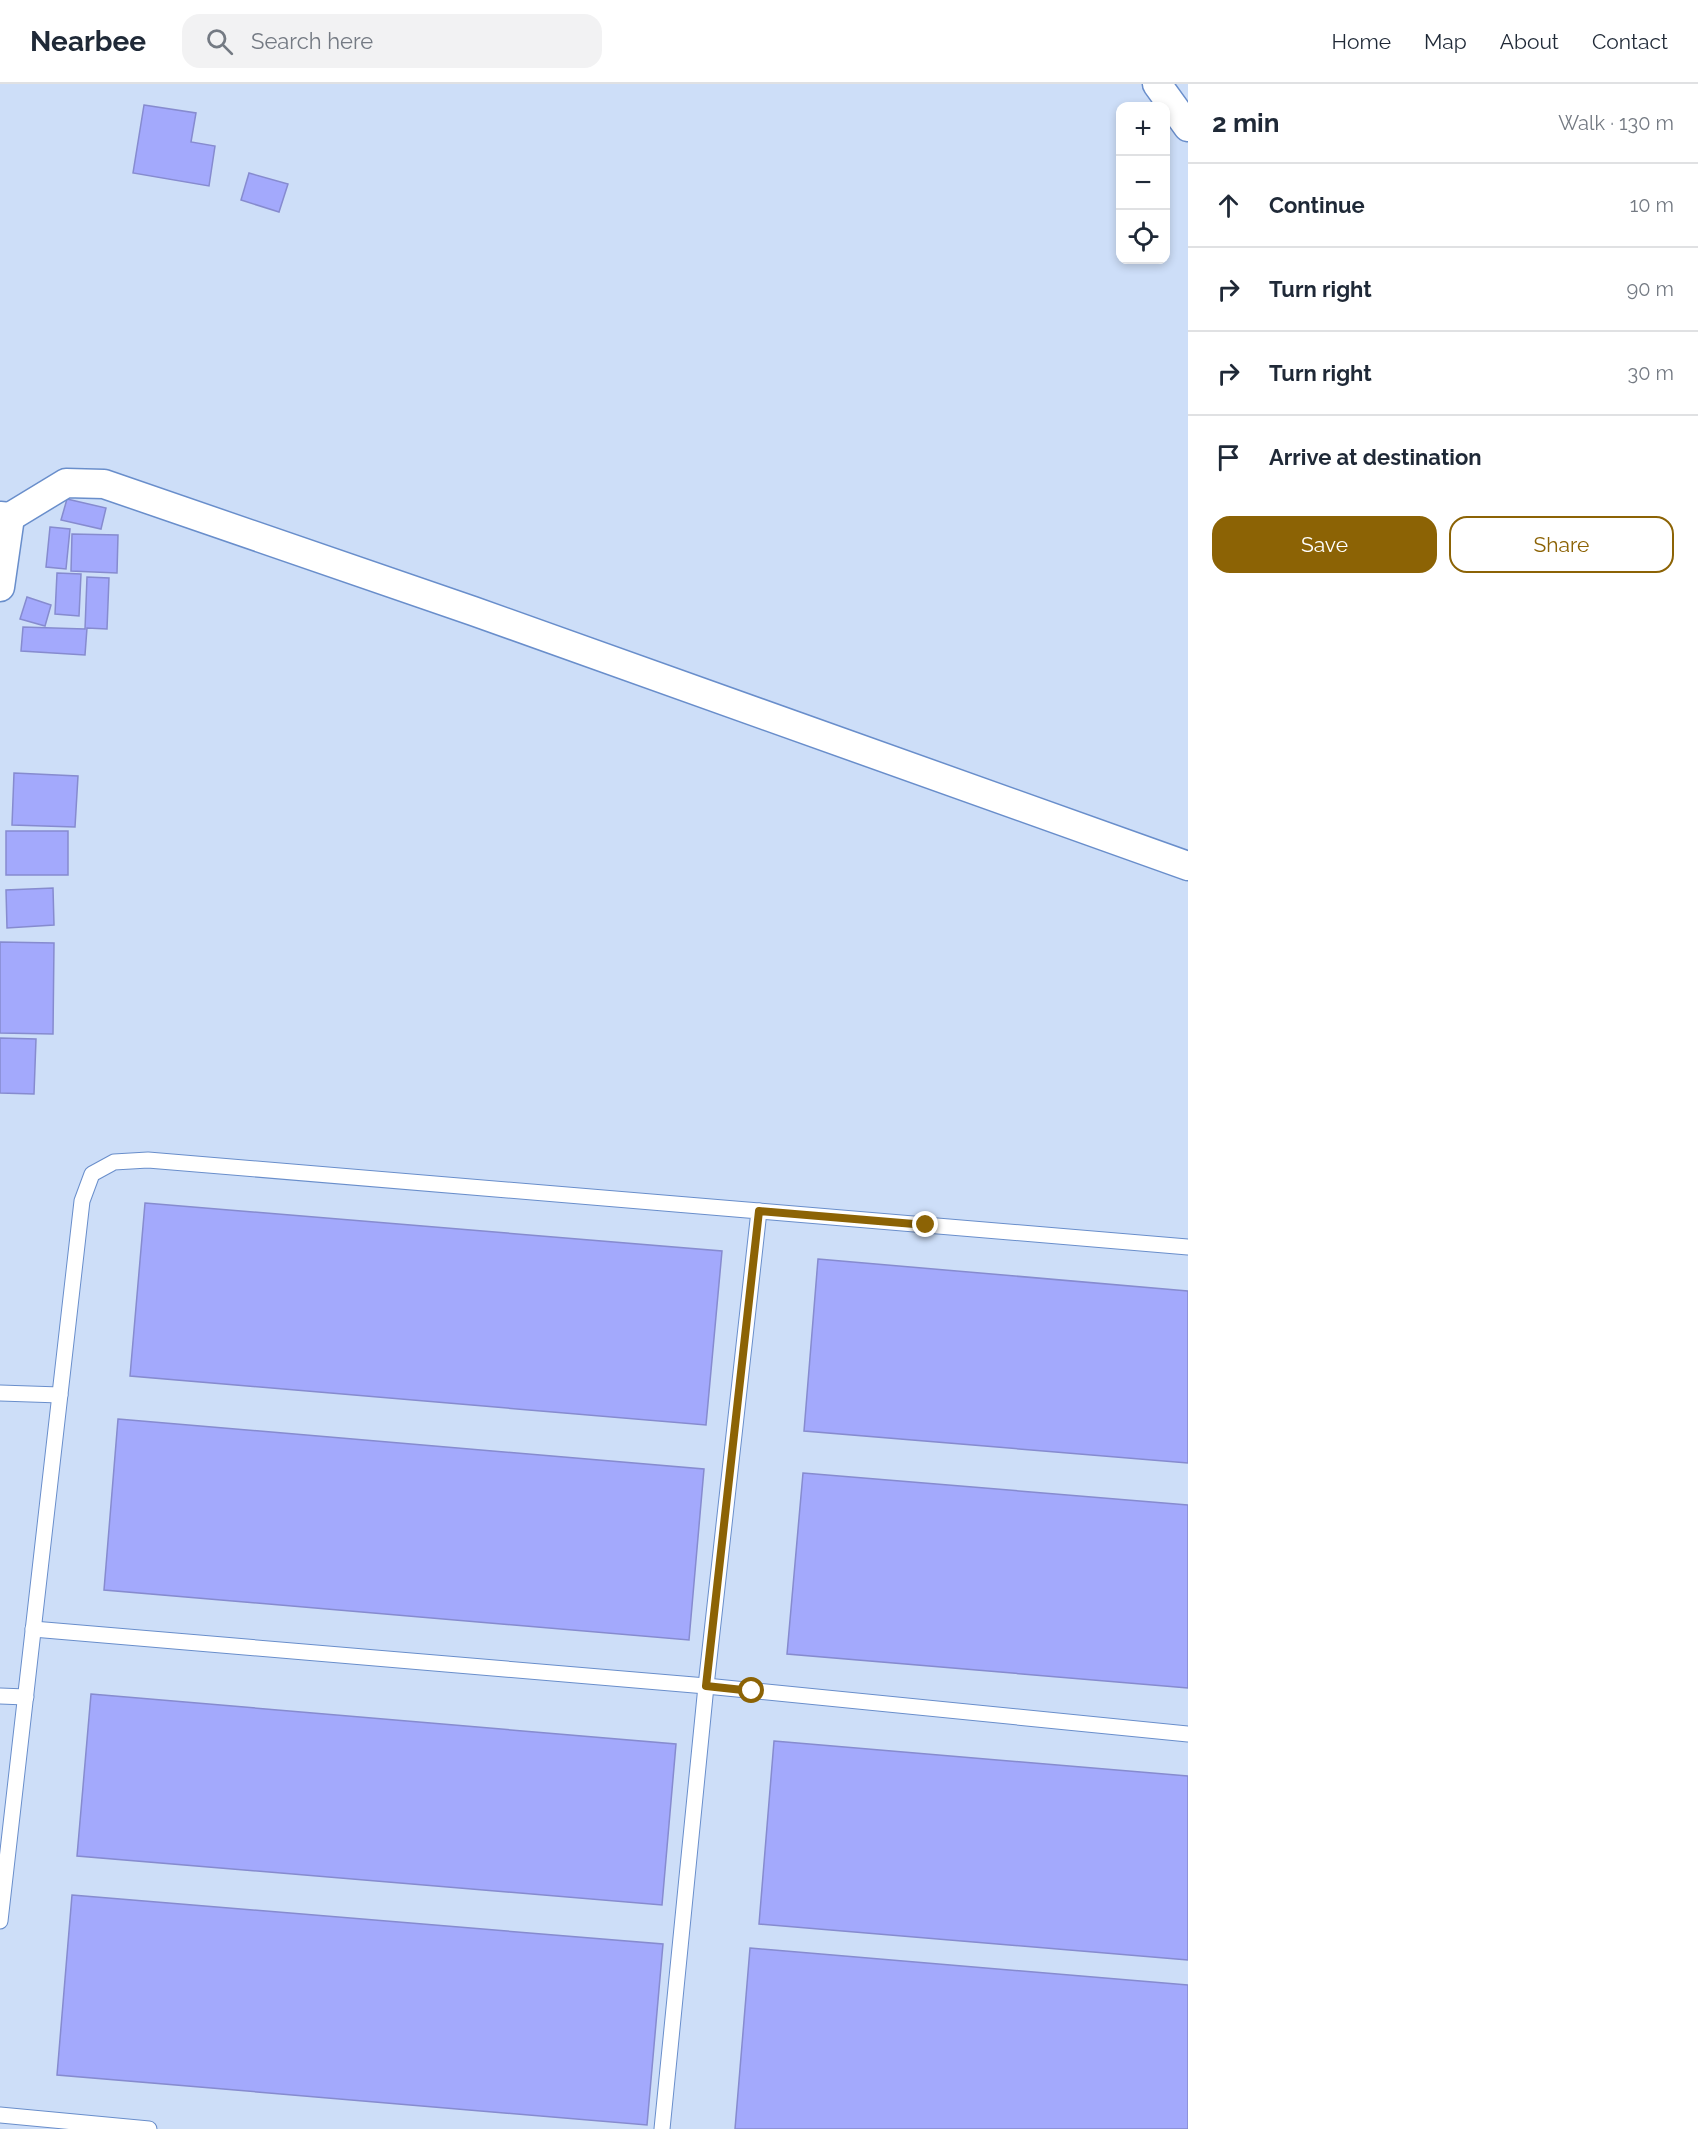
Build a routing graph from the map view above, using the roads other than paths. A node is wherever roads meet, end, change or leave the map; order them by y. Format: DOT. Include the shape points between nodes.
graph roads {
  1 [pos="1157,84"];
  2 [pos="1188,127"];
  3 [pos="5,517"];
  4 [pos="0,587"];
  5 [pos="1188,866"];
  6 [pos="759,1211"];
  7 [pos="1188,1247"];
  8 [pos="0,1393"];
  9 [pos="60,1395"];
  10 [pos="33,1629"];
  11 [pos="706,1686"];
  12 [pos="0,1696"];
  13 [pos="26,1697"];
  14 [pos="1188,1734"];
  15 [pos="0,1922"];
  16 [pos="0,2115"];
  17 [pos="149,2129"];
  18 [pos="662,2129"];
  1 -- 2 [label="street"];
  3 -- 4 [label="street"];
  3 -- 5 [label="street" via="66,483 104,484"];
  6 -- 7 [label="lane"];
  6 -- 9 [label="lane" via="148,1160 114,1162 92,1174 82,1201"];
  6 -- 11 [label="lane"];
  8 -- 9 [label="lane"];
  9 -- 10 [label="lane"];
  10 -- 11 [label="lane"];
  10 -- 13 [label="lane"];
  11 -- 14 [label="lane"];
  11 -- 18 [label="lane"];
  12 -- 13 [label="lane"];
  13 -- 15 [label="lane"];
  16 -- 17 [label="lane"];
}
